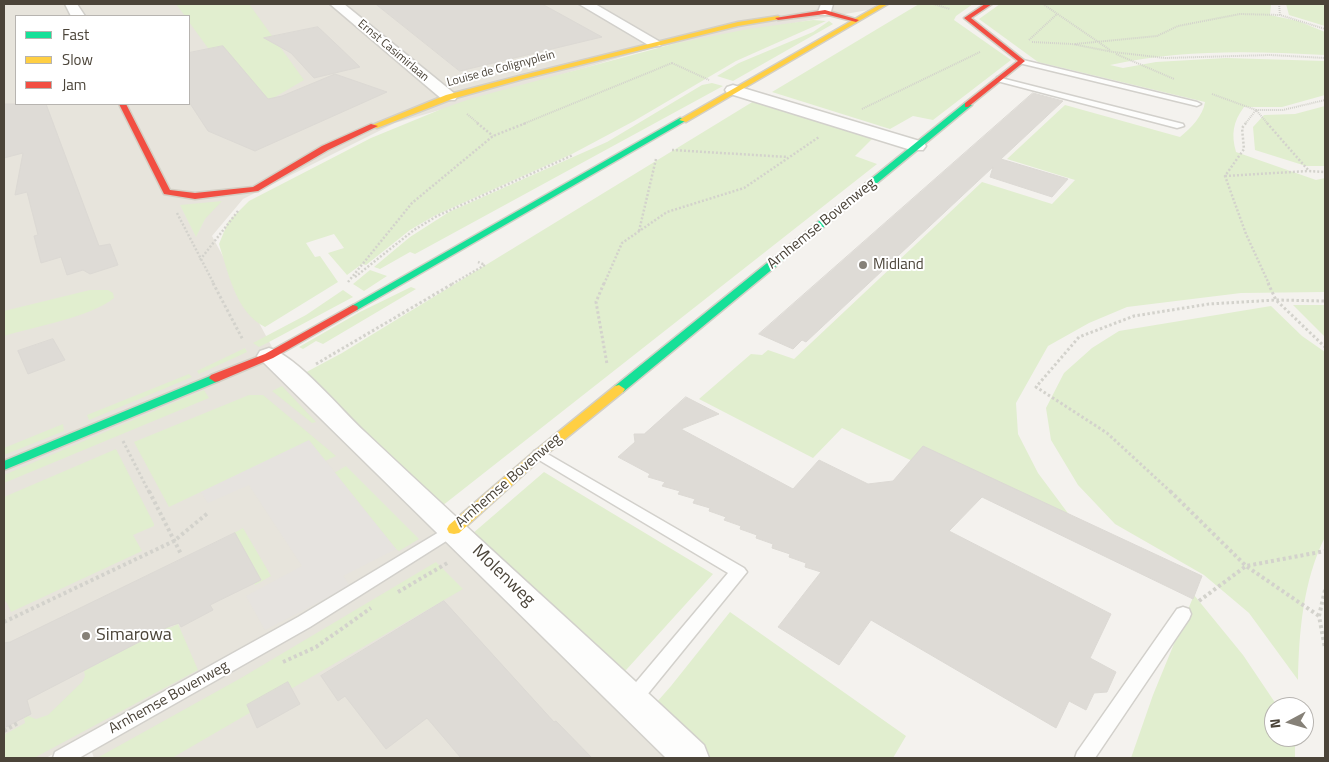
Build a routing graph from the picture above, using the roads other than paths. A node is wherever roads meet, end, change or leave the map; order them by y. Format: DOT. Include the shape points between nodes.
graph roads {
  1 [pos="71,4"];
  2 [pos="336,4"];
  3 [pos="586,4"];
  4 [pos="886,4"];
  5 [pos="989,4"];
  6 [pos="826,8"];
  7 [pos="77,15"];
  8 [pos="856,20"];
  9 [pos="656,43"];
  10 [pos="1022,61"];
  11 [pos="1000,79"];
  12 [pos="733,90"];
  13 [pos="449,97"];
  14 [pos="1198,104"];
  15 [pos="123,105"];
  16 [pos="1180,126"];
  17 [pos="917,146"];
  18 [pos="269,356"];
  19 [pos="539,454"];
  20 [pos="4,466"];
  21 [pos="454,529"];
  22 [pos="1183,614"];
  23 [pos="632,700"];
  24 [pos="62,758"];
  25 [pos="691,758"];
  26 [pos="1084,758"];
  1 -- 7 [label="street"];
  2 -- 13 [label="street, Ernst Casimirlaan"];
  3 -- 9 [label="street"];
  4 -- 8 [label="street"];
  5 -- 10 [label="street" via="967,18"];
  6 -- 8 [label="street, Louise de Colignyplein"];
  6 -- 9 [label="street, Louise de Colignyplein"];
  8 -- 12 [label="street"];
  9 -- 13 [label="street, Louise de Colignyplein"];
  10 -- 11 [label="street, Arnhemse Bovenweg"];
  10 -- 14 [label="lane"];
  11 -- 16 [label="lane"];
  11 -- 17 [label="street, Arnhemse Bovenweg"];
  12 -- 17 [label="street"];
  12 -- 18 [label="street"];
  13 -- 15 [label="street, Louise de Colignyplein" via="325,148 255,189 195,196 167,192"];
  17 -- 19 [label="street, Arnhemse Bovenweg"];
  18 -- 20 [label="street"];
  18 -- 21 [label="street, Molenweg"];
  19 -- 21 [label="street, Arnhemse Bovenweg"];
  19 -- 23 [label="lane" via="740,572"];
  21 -- 23 [label="street, Molenweg"];
  21 -- 24 [label="lane, Arnhemse Bovenweg" via="304,622"];
  22 -- 26 [label="lane"];
  23 -- 25 [label="street, Molenweg"];
}
